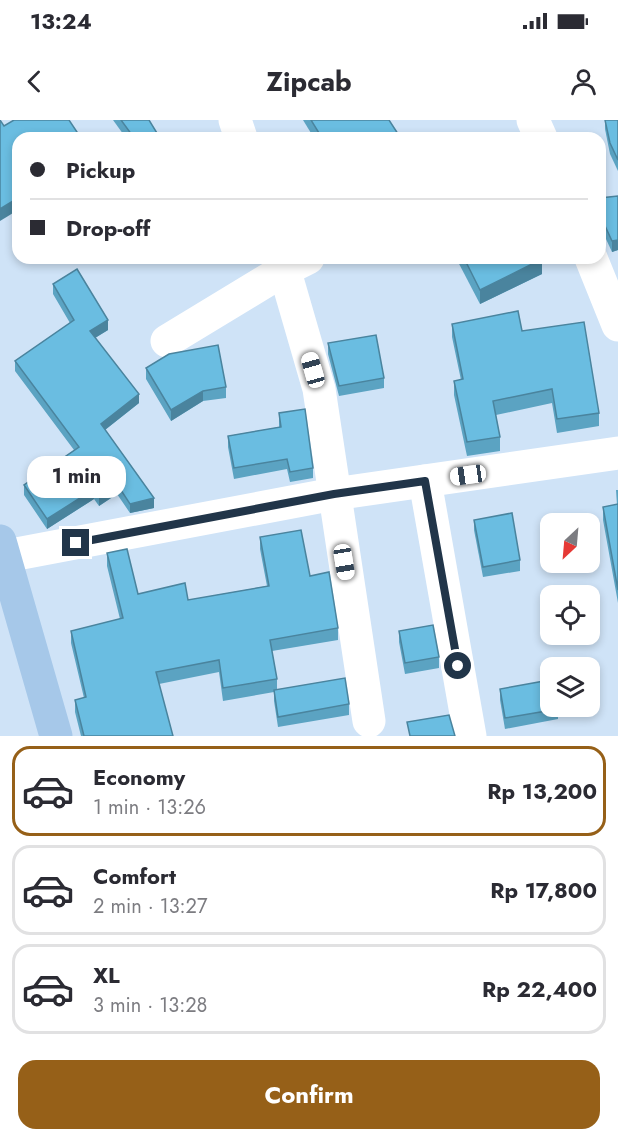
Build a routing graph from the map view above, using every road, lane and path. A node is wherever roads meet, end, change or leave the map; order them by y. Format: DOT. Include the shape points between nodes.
graph roads {
  1 [pos="288,264"];
  2 [pos="291,264"];
  3 [pos="593,264"];
  4 [pos="618,325"];
  5 [pos="167,341"];
  6 [pos="618,453"];
  7 [pos="425,481"];
  8 [pos="334,494"];
  9 [pos="3,548"];
  10 [pos="369,721"];
  11 [pos="56,736"];
  12 [pos="470,736"];
  1 -- 5 [label="street"];
  2 -- 8 [label="street" via="319,390"];
  3 -- 4 [label="street"];
  6 -- 7 [label="street"];
  7 -- 8 [label="street"];
  7 -- 12 [label="street"];
  8 -- 9 [label="street"];
  8 -- 10 [label="street"];
  9 -- 11 [label="main road"];
}
